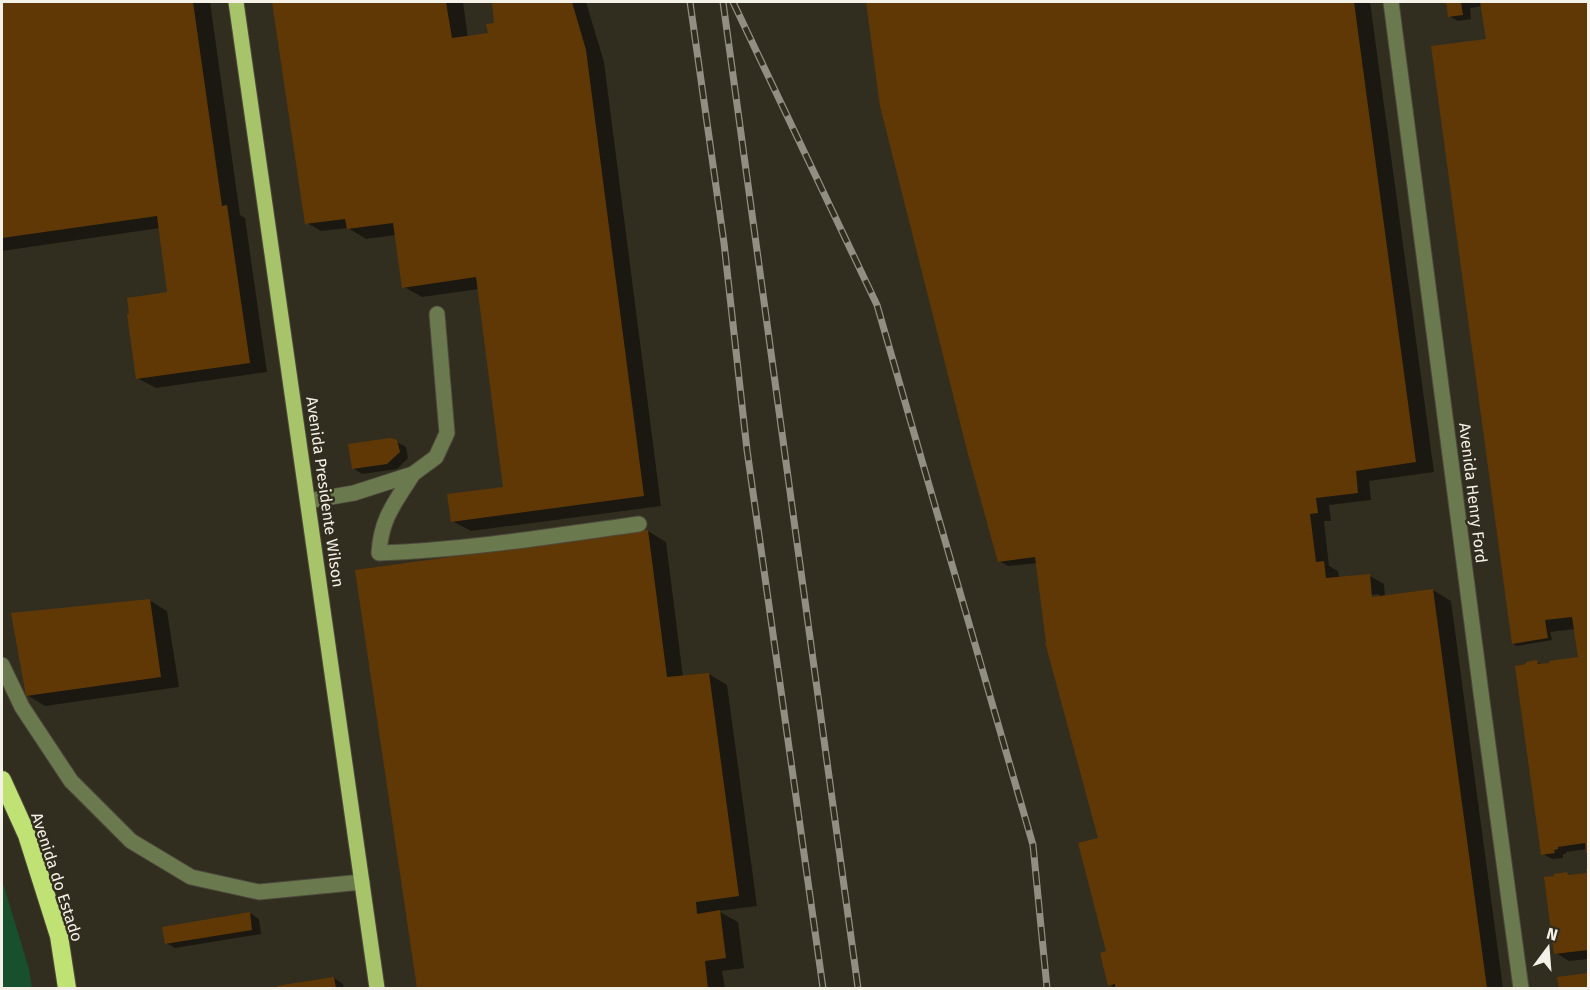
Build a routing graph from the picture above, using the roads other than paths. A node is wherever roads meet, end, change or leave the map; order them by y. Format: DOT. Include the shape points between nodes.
graph roads {
  1 [pos="236,2"];
  2 [pos="1391,2"];
  3 [pos="437,314"];
  4 [pos="413,474"];
  5 [pos="308,501"];
  6 [pos="639,524"];
  7 [pos="2,665"];
  8 [pos="2,780"];
  9 [pos="362,882"];
  10 [pos="67,988"];
  11 [pos="377,988"];
  12 [pos="1521,988"];
  1 -- 5 [label="main road, Avenida Presidente Wilson"];
  2 -- 12 [label="street, Avenida Henry Ford"];
  3 -- 4 [label="street" via="447,433 436,457"];
  4 -- 5 [label="street" via="354,493"];
  4 -- 6 [label="street" via="386,516 379,554 488,545"];
  5 -- 9 [label="main road, Avenida Presidente Wilson"];
  7 -- 9 [label="street" via="22,707 71,781 131,841 191,877 259,892"];
  8 -- 10 [label="highway, Avenida do Estado" via="27,835 58,936"];
  9 -- 11 [label="main road, Avenida Presidente Wilson"];
}
